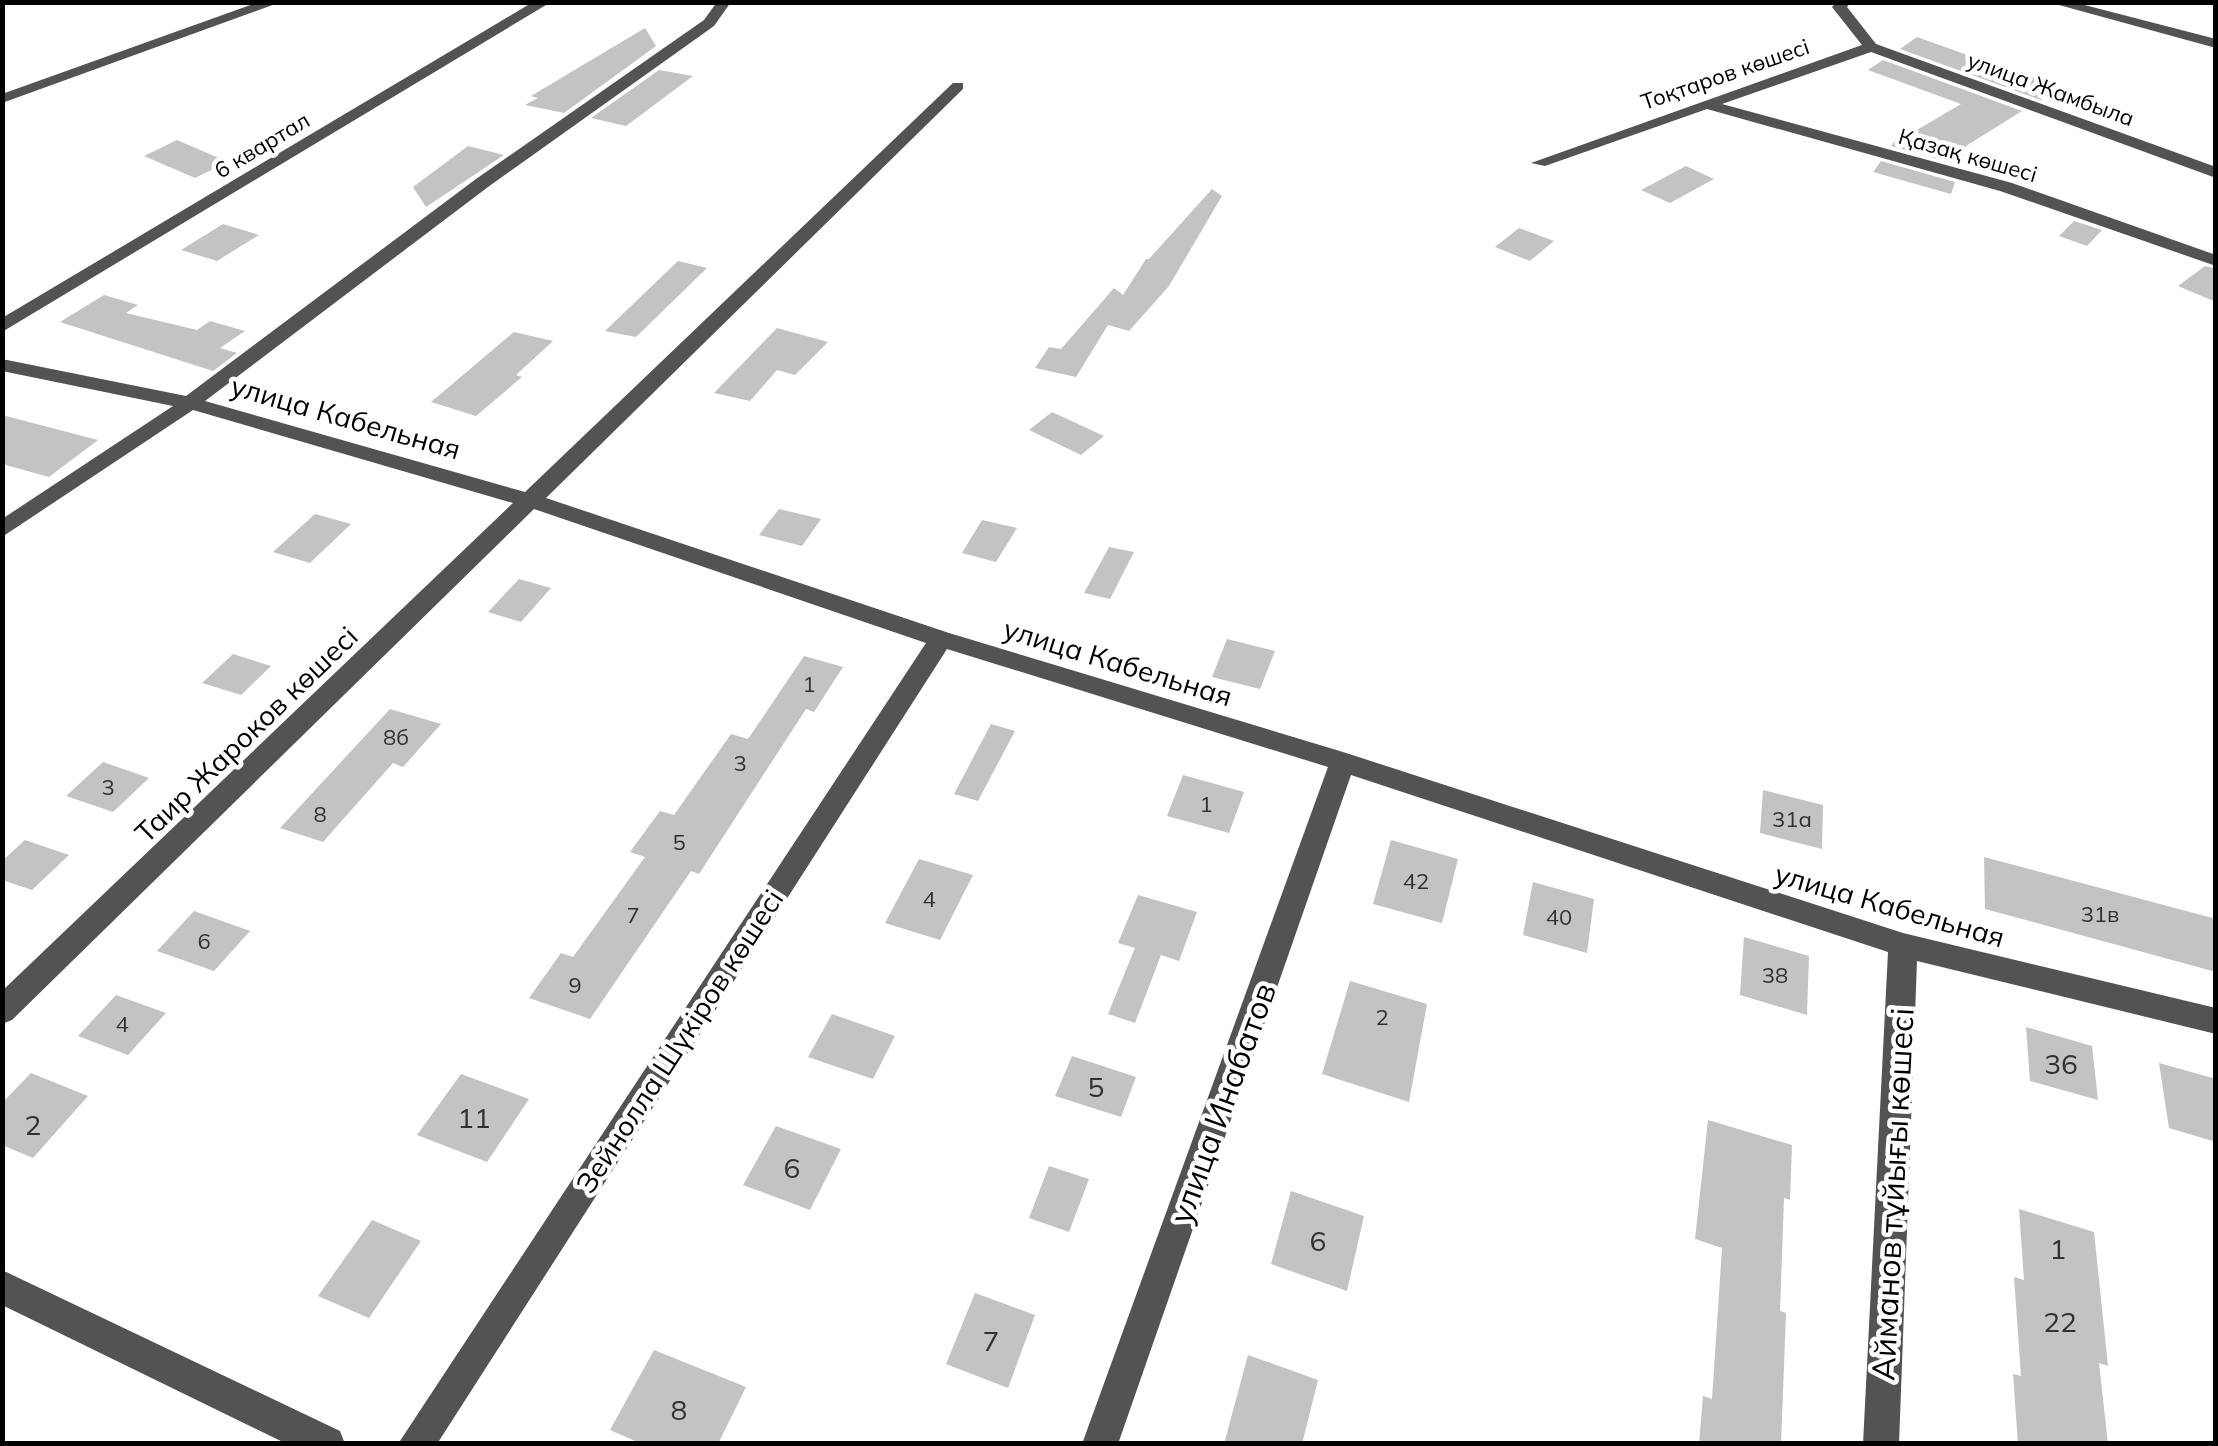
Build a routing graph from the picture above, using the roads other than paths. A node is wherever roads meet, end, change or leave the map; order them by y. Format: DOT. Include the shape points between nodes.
graph roads {
  1 [pos="274,2"];
  2 [pos="544,2"];
  3 [pos="724,2"];
  4 [pos="1844,2"];
  5 [pos="2055,2"];
  6 [pos="2102,8"];
  7 [pos="2216,44"];
  8 [pos="1872,47"];
  9 [pos="958,86"];
  10 [pos="2,99"];
  11 [pos="1705,104"];
  12 [pos="1539,162"];
  13 [pos="2216,174"];
  14 [pos="2216,260"];
  15 [pos="2,326"];
  16 [pos="2,365"];
  17 [pos="190,403"];
  18 [pos="532,501"];
  19 [pos="2,530"];
  20 [pos="942,639"];
  21 [pos="1343,762"];
  22 [pos="1904,945"];
  23 [pos="2,1011"];
  24 [pos="2216,1021"];
  25 [pos="2,1287"];
  26 [pos="327,1444"];
  27 [pos="416,1444"];
  28 [pos="1100,1444"];
  29 [pos="1881,1444"];
  1 -- 10 [label="street"];
  2 -- 15 [label="street, 6 квартал"];
  3 -- 17 [label="street" via="709,23"];
  4 -- 8 [label="street" via="1840,6"];
  5 -- 6 [label="street"];
  6 -- 7 [label="street"];
  8 -- 11 [label="street, Тоқтаров көшесі"];
  8 -- 13 [label="street, улица Жамбыла"];
  9 -- 18 [label="street, Таир Жароков көшесі"];
  11 -- 12 [label="street, Тоқтаров көшесі"];
  11 -- 14 [label="street, Қазақ көшесі" via="2006,187"];
  16 -- 17 [label="street, улица Кабельная"];
  17 -- 18 [label="street, улица Кабельная"];
  17 -- 19 [label="street"];
  18 -- 20 [label="street, улица Кабельная"];
  18 -- 23 [label="street, Таир Жароков көшесі"];
  20 -- 21 [label="street, улица Кабельная"];
  20 -- 27 [label="street, Зейнолла Шүкіров көшесі"];
  21 -- 22 [label="street, улица Кабельная"];
  21 -- 28 [label="street, улица Инабатов"];
  22 -- 24 [label="street, улица Кабельная"];
  22 -- 29 [label="street, Айманов тұйығы көшесі"];
  25 -- 26 [label="street"];
}
